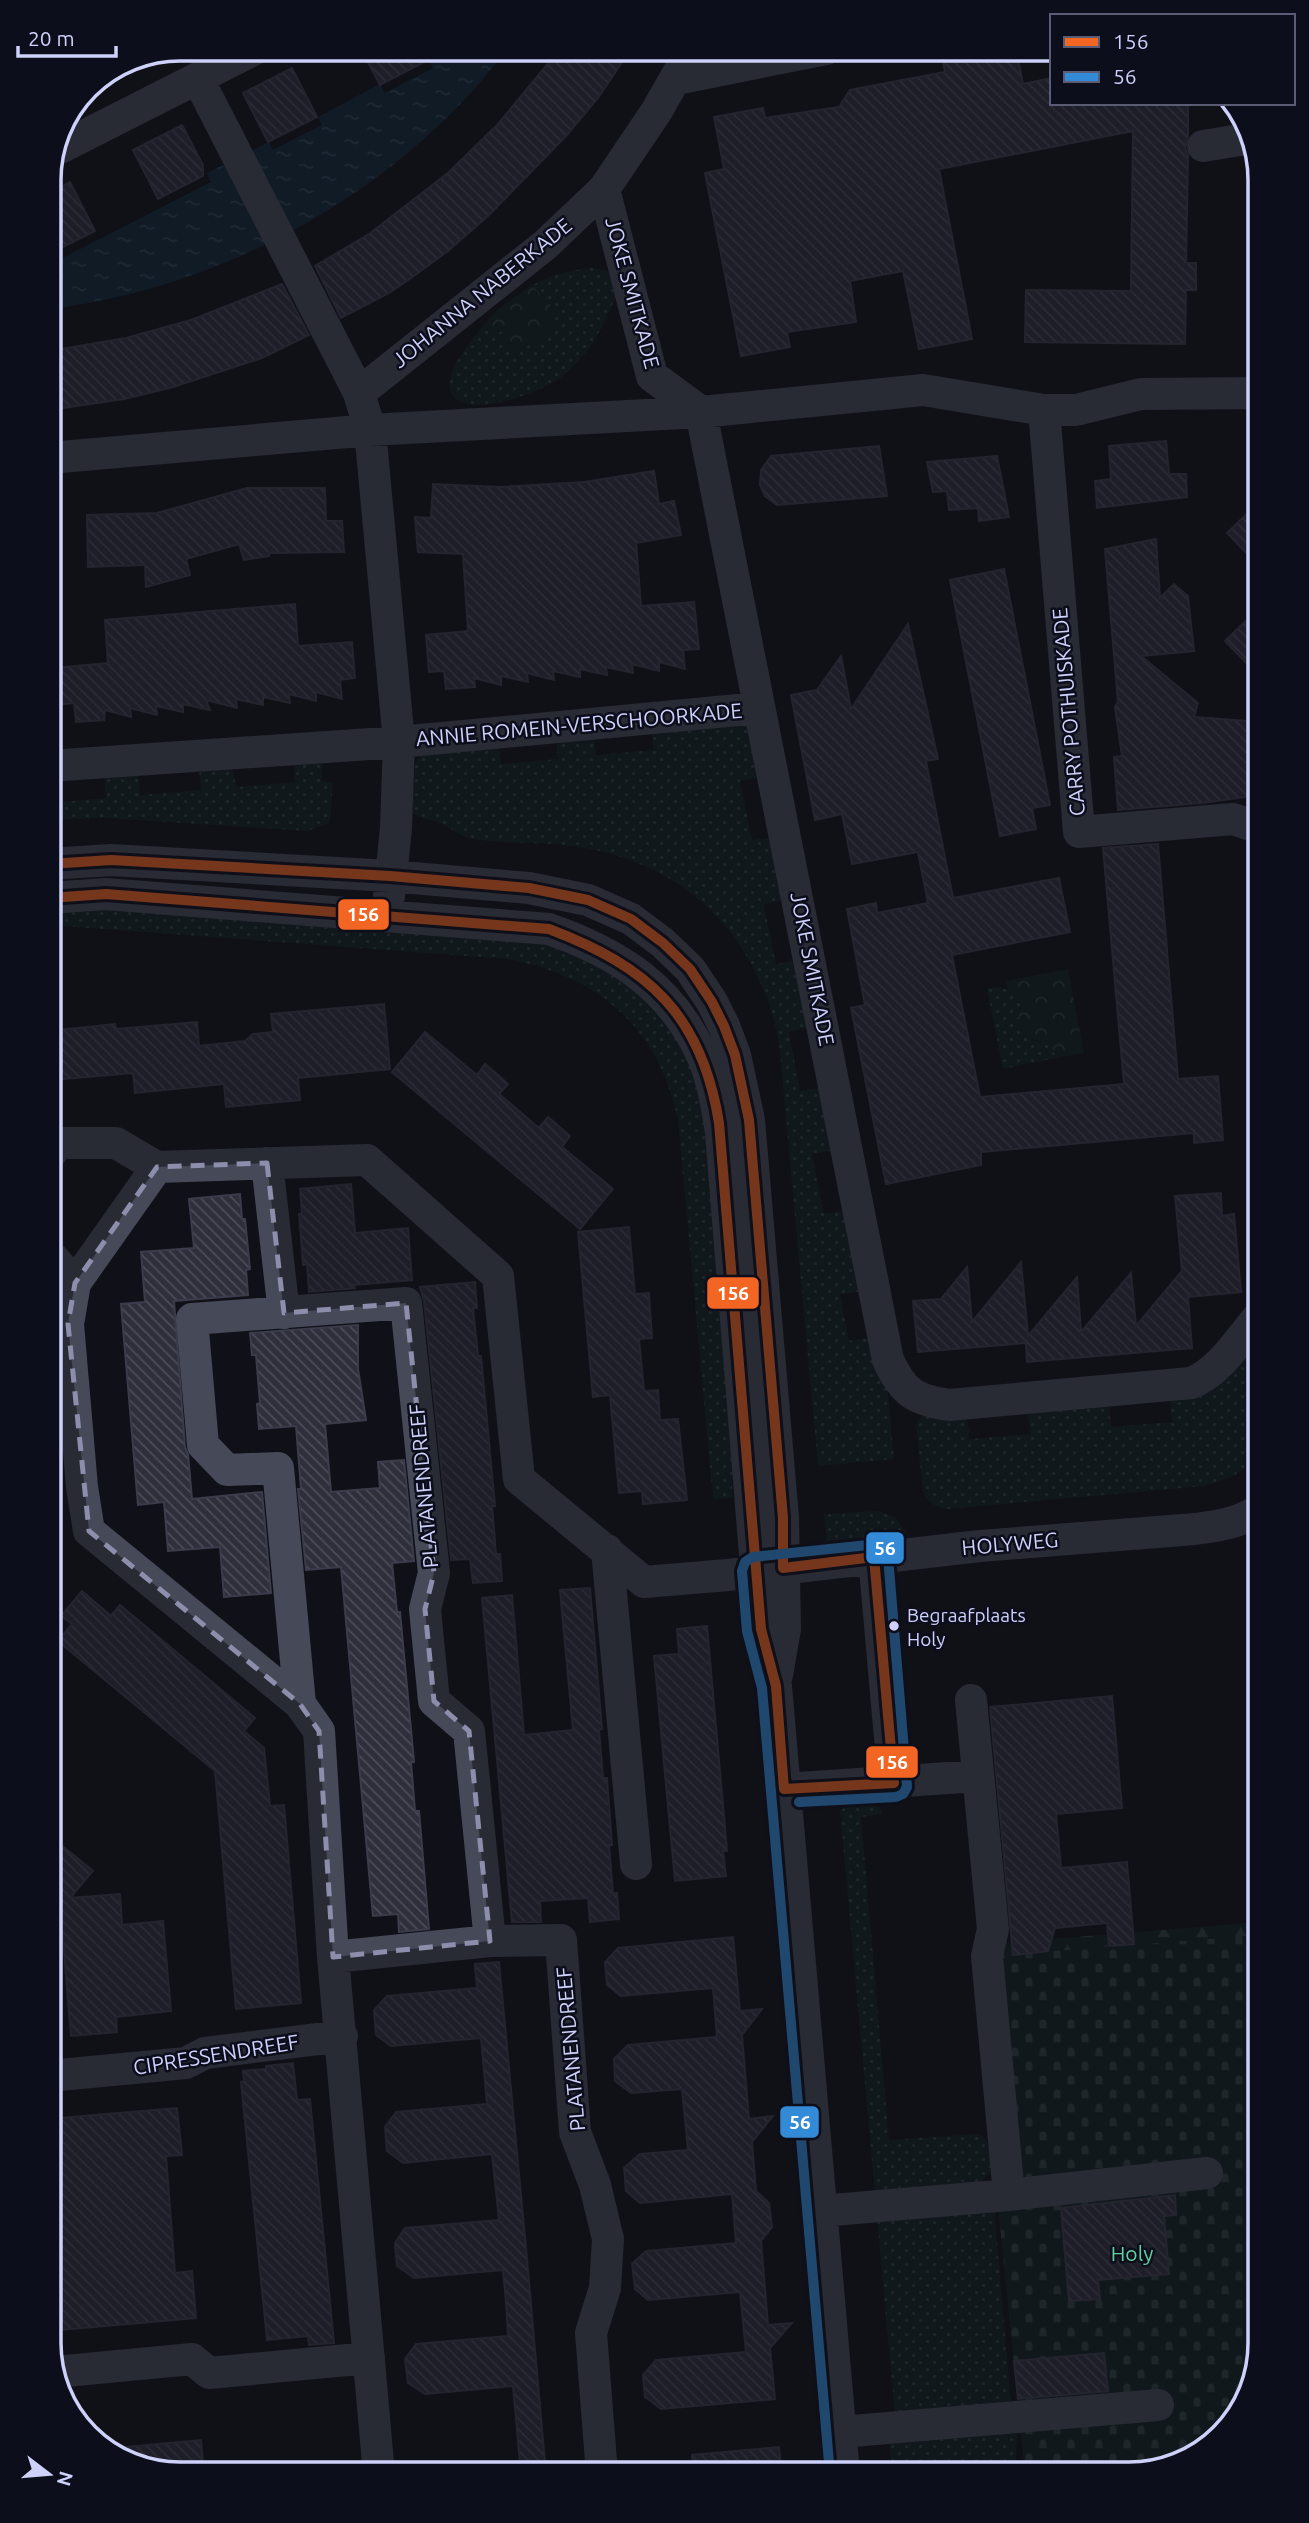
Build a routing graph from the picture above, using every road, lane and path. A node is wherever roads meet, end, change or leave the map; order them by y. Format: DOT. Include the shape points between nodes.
graph roads {
  1 [pos="232,61"];
  2 [pos="685,62"];
  3 [pos="763,62"];
  4 [pos="198,79"];
  5 [pos="676,79"];
  6 [pos="1241,140"];
  7 [pos="67,145"];
  8 [pos="1203,146"];
  9 [pos="604,189"];
  10 [pos="359,393"];
  11 [pos="1248,394"];
  12 [pos="1044,410"];
  13 [pos="701,412"];
  14 [pos="370,430"];
  15 [pos="62,457"];
  16 [pos="759,708"];
  17 [pos="399,742"];
  18 [pos="62,765"];
  19 [pos="1248,824"];
  20 [pos="62,863"];
  21 [pos="390,876"];
  22 [pos="62,897"];
  23 [pos="387,915"];
  24 [pos="62,1143"];
  25 [pos="267,1163"];
  26 [pos="157,1167"];
  27 [pos="61,1268"];
  28 [pos="75,1283"];
  29 [pos="284,1313"];
  30 [pos="1248,1329"];
  31 [pos="1248,1518"];
  32 [pos="607,1550"];
  33 [pos="874,1557"];
  34 [pos="770,1570"];
  35 [pos="971,1700"];
  36 [pos="300,1704"];
  37 [pos="978,1776"];
  38 [pos="894,1783"];
  39 [pos="784,1789"];
  40 [pos="636,1864"];
  41 [pos="490,1941"];
  42 [pos="333,1957"];
  43 [pos="342,2036"];
  44 [pos="61,2075"];
  45 [pos="1207,2173"];
  46 [pos="1009,2195"];
  47 [pos="821,2211"];
  48 [pos="369,2358"];
  49 [pos="65,2371"];
  50 [pos="1158,2405"];
  51 [pos="841,2432"];
  52 [pos="378,2461"];
  53 [pos="601,2461"];
  54 [pos="843,2462"];
  1 -- 4 [label="street"];
  2 -- 5 [label="street, JOHANNA NABERKADE"];
  3 -- 5 [label="street"];
  4 -- 7 [label="street"];
  4 -- 10 [label="street"];
  5 -- 9 [label="street, JOHANNA NABERKADE"];
  6 -- 8 [label="street"];
  9 -- 10 [label="street, JOHANNA NABERKADE" via="545,245"];
  9 -- 13 [label="street, JOKE SMITKADE" via="652,376"];
  10 -- 14 [label="street"];
  11 -- 12 [label="street" via="1141,394 1076,410"];
  12 -- 13 [label="street" via="923,390"];
  12 -- 19 [label="street, CARRY POTHUISKADE" via="1079,832 1233,819"];
  13 -- 14 [label="street"];
  13 -- 16 [label="street, JOKE SMITKADE"];
  14 -- 15 [label="street"];
  14 -- 17 [label="street, ANNIE ROMEIN-VERSCHOORKADE"];
  16 -- 17 [label="street, ANNIE ROMEIN-VERSCHOORKADE"];
  16 -- 30 [label="street, JOKE SMITKADE" via="888,1360 898,1381 925,1402 949,1405 1191,1383 1204,1378"];
  17 -- 18 [label="street, ANNIE ROMEIN-VERSCHOORKADE"];
  17 -- 21 [label="street, ANNIE ROMEIN-VERSCHOORKADE" via="398,810"];
  20 -- 21 [label="street" via="111,860"];
  21 -- 23 [label="street, ANNIE ROMEIN-VERSCHOORKADE"];
  21 -- 34 [label="street" via="529,888 588,900 631,919 663,943 690,969 712,1002 735,1055 749,1120 783,1518"];
  22 -- 23 [label="street" via="106,894"];
  23 -- 34 [label="street" via="549,929 578,939 639,974 688,1028 703,1057 721,1133 749,1466"];
  24 -- 26 [label="street" via="116,1143"];
  25 -- 26 [label="street"];
  25 -- 29 [label="street"];
  25 -- 32 [label="street" via="367,1160 498,1276 519,1479"];
  26 -- 28 [label="street, PLATANENDREEF"];
  27 -- 28 [label="street"];
  28 -- 36 [label="street, PLATANENDREEF" via="68,1324 89,1531"];
  29 -- 36 [label="street, PLATANENDREEF" via="192,1319 203,1445 227,1470 278,1468"];
  29 -- 41 [label="street, PLATANENDREEF" via="406,1303 434,1573 425,1609 434,1701 469,1731"];
  31 -- 33 [label="street, HOLYWEG" via="1195,1529"];
  32 -- 34 [label="street" via="644,1582"];
  32 -- 40 [label="street"];
  33 -- 34 [label="street, HOLYWEG"];
  33 -- 38 [label="street"];
  34 -- 39 [label="street" via="761,1629 776,1686"];
  35 -- 37 [label="street"];
  36 -- 42 [label="street, PLATANENDREEF" via="319,1731"];
  37 -- 38 [label="street"];
  37 -- 46 [label="street" via="993,1929 987,1956"];
  38 -- 39 [label="street"];
  39 -- 47 [label="street"];
  41 -- 42 [label="street, PLATANENDREEF"];
  41 -- 53 [label="street, PLATANENDREEF" via="561,1940 575,2132 608,2239 605,2288 591,2333"];
  42 -- 43 [label="street, PLATANENDREEF"];
  43 -- 44 [label="street, CIPRESSENDREEF" via="205,2053 186,2063"];
  43 -- 48 [label="street, PLATANENDREEF"];
  45 -- 46 [label="street"];
  46 -- 47 [label="street"];
  47 -- 51 [label="street"];
  48 -- 49 [label="street" via="209,2373 192,2359"];
  48 -- 52 [label="street, PLATANENDREEF"];
  50 -- 51 [label="street"];
  51 -- 54 [label="street"];
}
